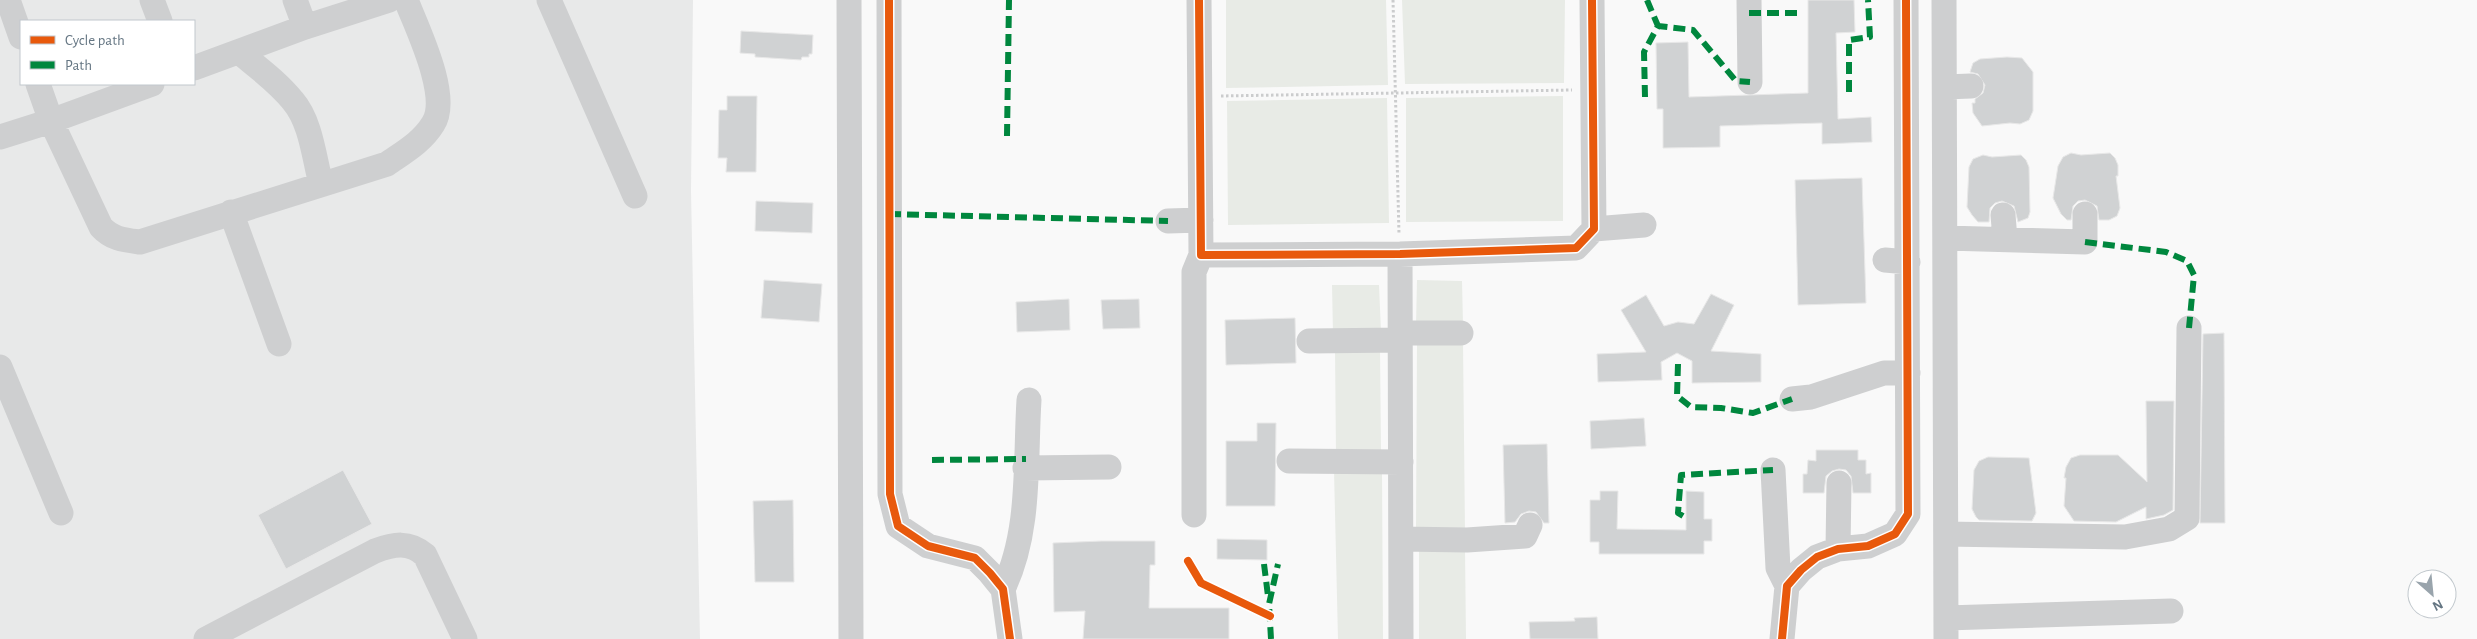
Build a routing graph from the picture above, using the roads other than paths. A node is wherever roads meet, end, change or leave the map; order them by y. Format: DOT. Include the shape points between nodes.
graph roads {
  1 [pos="8,0"];
  2 [pos="152,0"];
  3 [pos="295,0"];
  4 [pos="388,0"];
  5 [pos="406,0"];
  6 [pos="549,0"];
  7 [pos="850,0"];
  8 [pos="888,0"];
  9 [pos="1199,0"];
  10 [pos="1592,0"];
  11 [pos="1748,0"];
  12 [pos="1906,0"];
  13 [pos="1944,0"];
  14 [pos="160,20"];
  15 [pos="305,27"];
  16 [pos="20,34"];
  17 [pos="239,52"];
  18 [pos="195,68"];
  19 [pos="1750,82"];
  20 [pos="38,85"];
  21 [pos="149,85"];
  22 [pos="1971,86"];
  23 [pos="1945,87"];
  24 [pos="51,121"];
  25 [pos="0,137"];
  26 [pos="321,184"];
  27 [pos="635,196"];
  28 [pos="231,212"];
  29 [pos="2085,214"];
  30 [pos="1201,220"];
  31 [pos="1168,221"];
  32 [pos="1644,225"];
  33 [pos="1594,229"];
  34 [pos="1946,238"];
  35 [pos="1201,254"];
  36 [pos="1400,254"];
  37 [pos="2190,328"];
  38 [pos="1461,332"];
  39 [pos="1400,337"];
  40 [pos="1308,341"];
  41 [pos="279,344"];
  42 [pos="0,367"];
  43 [pos="1908,373"];
  44 [pos="1792,399"];
  45 [pos="1029,400"];
  46 [pos="1289,461"];
  47 [pos="1401,462"];
  48 [pos="1025,468"];
  49 [pos="1109,468"];
  50 [pos="1773,470"];
  51 [pos="1839,483"];
  52 [pos="61,513"];
  53 [pos="1194,515"];
  54 [pos="1530,525"];
  55 [pos="1946,534"];
  56 [pos="1401,539"];
  57 [pos="1838,549"];
  58 [pos="1787,586"];
  59 [pos="1002,589"];
  60 [pos="2171,612"];
  61 [pos="1946,628"];
  62 [pos="206,639"];
  63 [pos="466,639"];
  64 [pos="852,639"];
  65 [pos="1010,639"];
  66 [pos="1401,639"];
  67 [pos="1782,639"];
  1 -- 16 [label="street"];
  2 -- 14 [label="street"];
  3 -- 15 [label="street"];
  4 -- 15 [label="street"];
  5 -- 26 [label="street" via="433,72 439,104 435,123 418,143 387,164"];
  6 -- 27 [label="street"];
  7 -- 64 [label="street"];
  8 -- 59 [label="street" via="890,494 898,526 928,546 975,558"];
  9 -- 30 [label="street"];
  10 -- 33 [label="street"];
  11 -- 19 [label="street"];
  12 -- 43 [label="street" via="1897,261"];
  13 -- 23 [label="street"];
  15 -- 17 [label="street"];
  17 -- 18 [label="street"];
  17 -- 26 [label="street" via="278,84 294,102 304,120"];
  20 -- 24 [label="street"];
  21 -- 24 [label="street"];
  22 -- 23 [label="street"];
  23 -- 34 [label="street"];
  24 -- 25 [label="street"];
  24 -- 28 [label="street" via="100,226 120,240 140,242"];
  26 -- 28 [label="street"];
  28 -- 41 [label="street"];
  29 -- 34 [label="street" via="2085,242 2004,227"];
  30 -- 31 [label="street"];
  30 -- 35 [label="street"];
  32 -- 33 [label="street"];
  33 -- 36 [label="street" via="1576,248"];
  34 -- 55 [label="street"];
  35 -- 36 [label="street"];
  35 -- 53 [label="street" via="1194,272"];
  36 -- 39 [label="street"];
  37 -- 55 [label="street" via="2187,518 2169,529 2125,538"];
  38 -- 39 [label="street"];
  39 -- 40 [label="street"];
  39 -- 47 [label="street"];
  42 -- 52 [label="street"];
  43 -- 44 [label="street" via="1884,373 1811,397"];
  43 -- 57 [label="street" via="1908,514 1895,534 1868,546"];
  45 -- 48 [label="street"];
  46 -- 47 [label="street"];
  47 -- 56 [label="street"];
  48 -- 49 [label="street"];
  48 -- 59 [label="street" via="1020,544"];
  50 -- 58 [label="street" via="1778,568"];
  51 -- 57 [label="street"];
  54 -- 56 [label="street" via="1525,536 1467,540"];
  55 -- 61 [label="street"];
  56 -- 66 [label="street"];
  57 -- 58 [label="street" via="1817,557"];
  58 -- 67 [label="street"];
  59 -- 65 [label="street"];
  60 -- 61 [label="street"];
  62 -- 63 [label="street" via="375,551 403,544 425,555"];
}
